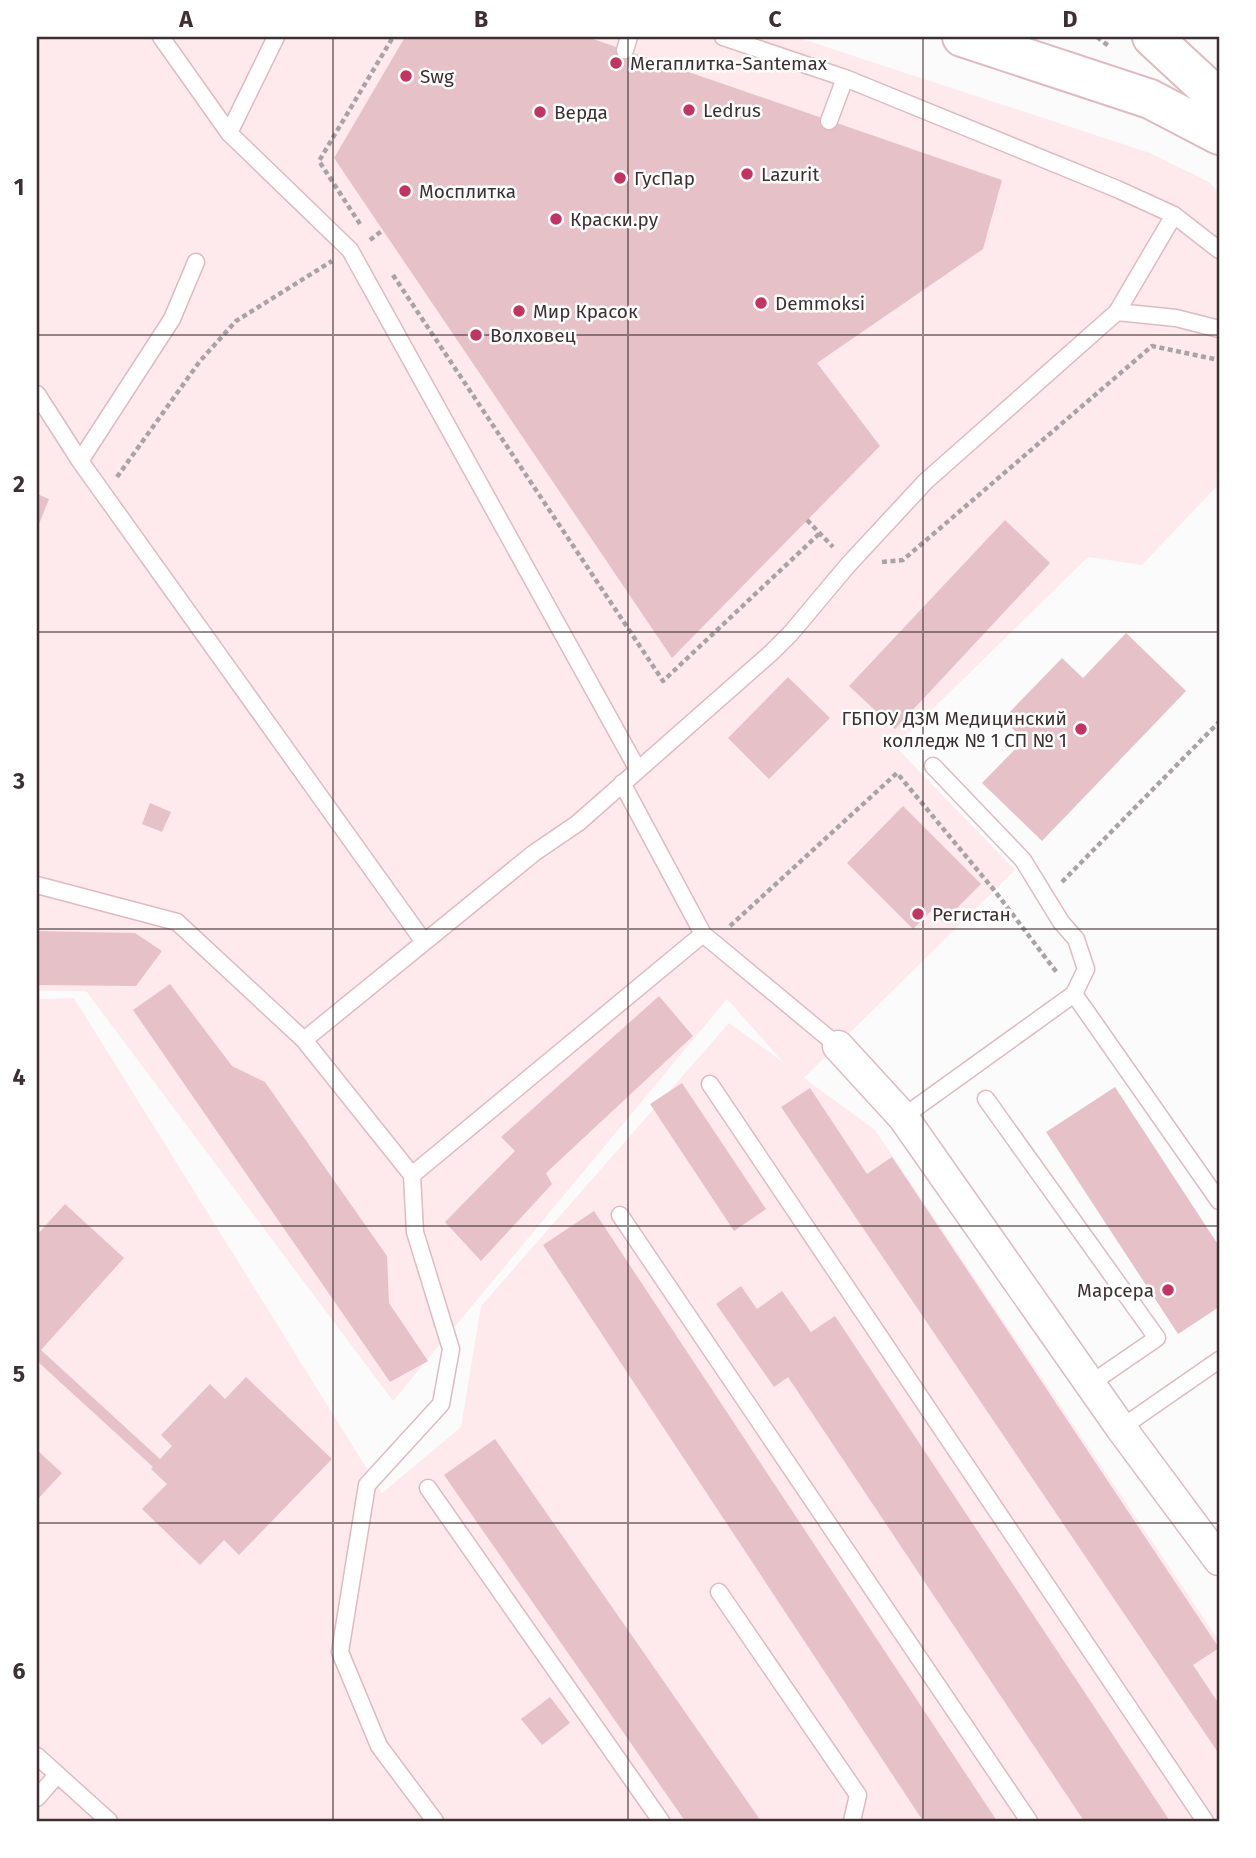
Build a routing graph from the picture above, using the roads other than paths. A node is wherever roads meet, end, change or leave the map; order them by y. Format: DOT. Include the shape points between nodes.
graph roads {
  1 [pos="276,37"];
  2 [pos="723,37"];
  3 [pos="962,37"];
  4 [pos="1152,37"];
  5 [pos="163,38"];
  6 [pos="845,78"];
  7 [pos="1219,99"];
  8 [pos="829,121"];
  9 [pos="229,133"];
  10 [pos="1219,135"];
  11 [pos="1174,215"];
  12 [pos="1219,250"];
  13 [pos="196,261"];
  14 [pos="1117,312"];
  15 [pos="1219,329"];
  16 [pos="37,394"];
  17 [pos="80,461"];
  18 [pos="933,766"];
  19 [pos="638,770"];
  20 [pos="622,783"];
  21 [pos="37,884"];
  22 [pos="708,938"];
  23 [pos="424,942"];
  24 [pos="1074,994"];
  25 [pos="304,1041"];
  26 [pos="838,1046"];
  27 [pos="710,1084"];
  28 [pos="986,1099"];
  29 [pos="903,1116"];
  30 [pos="412,1175"];
  31 [pos="1219,1201"];
  32 [pos="620,1215"];
  33 [pos="1219,1360"];
  34 [pos="1090,1384"];
  35 [pos="1121,1428"];
  36 [pos="428,1488"];
  37 [pos="1219,1560"];
  38 [pos="719,1592"];
  39 [pos="37,1756"];
  40 [pos="57,1774"];
  41 [pos="37,1798"];
  42 [pos="109,1821"];
  43 [pos="435,1821"];
  44 [pos="661,1821"];
  45 [pos="852,1821"];
  46 [pos="1029,1821"];
  47 [pos="1205,1821"];
  1 -- 9 [label="lane"];
  2 -- 6 [label="lane"];
  3 -- 10 [label="main road" via="1150,99"];
  4 -- 7 [label="main road"];
  5 -- 9 [label="lane"];
  6 -- 8 [label="lane"];
  6 -- 11 [label="lane"];
  9 -- 19 [label="lane" via="350,250"];
  11 -- 12 [label="lane"];
  11 -- 14 [label="lane"];
  13 -- 17 [label="lane" via="172,320"];
  14 -- 15 [label="lane" via="1176,318"];
  14 -- 19 [label="lane" via="926,481 791,633"];
  16 -- 17 [label="lane"];
  17 -- 23 [label="lane"];
  18 -- 24 [label="lane" via="1023,860 1076,939 1086,969"];
  19 -- 20 [label="lane"];
  20 -- 22 [label="lane"];
  20 -- 23 [label="lane" via="578,823"];
  21 -- 25 [label="lane" via="177,922"];
  22 -- 26 [label="lane"];
  22 -- 30 [label="lane"];
  23 -- 25 [label="lane"];
  24 -- 29 [label="lane"];
  24 -- 31 [label="lane"];
  25 -- 30 [label="lane"];
  26 -- 29 [label="street"];
  27 -- 47 [label="lane"];
  28 -- 34 [label="lane" via="1157,1338"];
  29 -- 34 [label="street"];
  30 -- 43 [label="lane" via="415,1232 451,1349 441,1404 367,1485 340,1652 379,1746"];
  32 -- 46 [label="lane"];
  33 -- 35 [label="lane"];
  34 -- 35 [label="street"];
  35 -- 37 [label="street"];
  36 -- 44 [label="lane"];
  38 -- 45 [label="lane" via="858,1795"];
  39 -- 40 [label="lane"];
  40 -- 41 [label="lane"];
  40 -- 42 [label="lane"];
}
